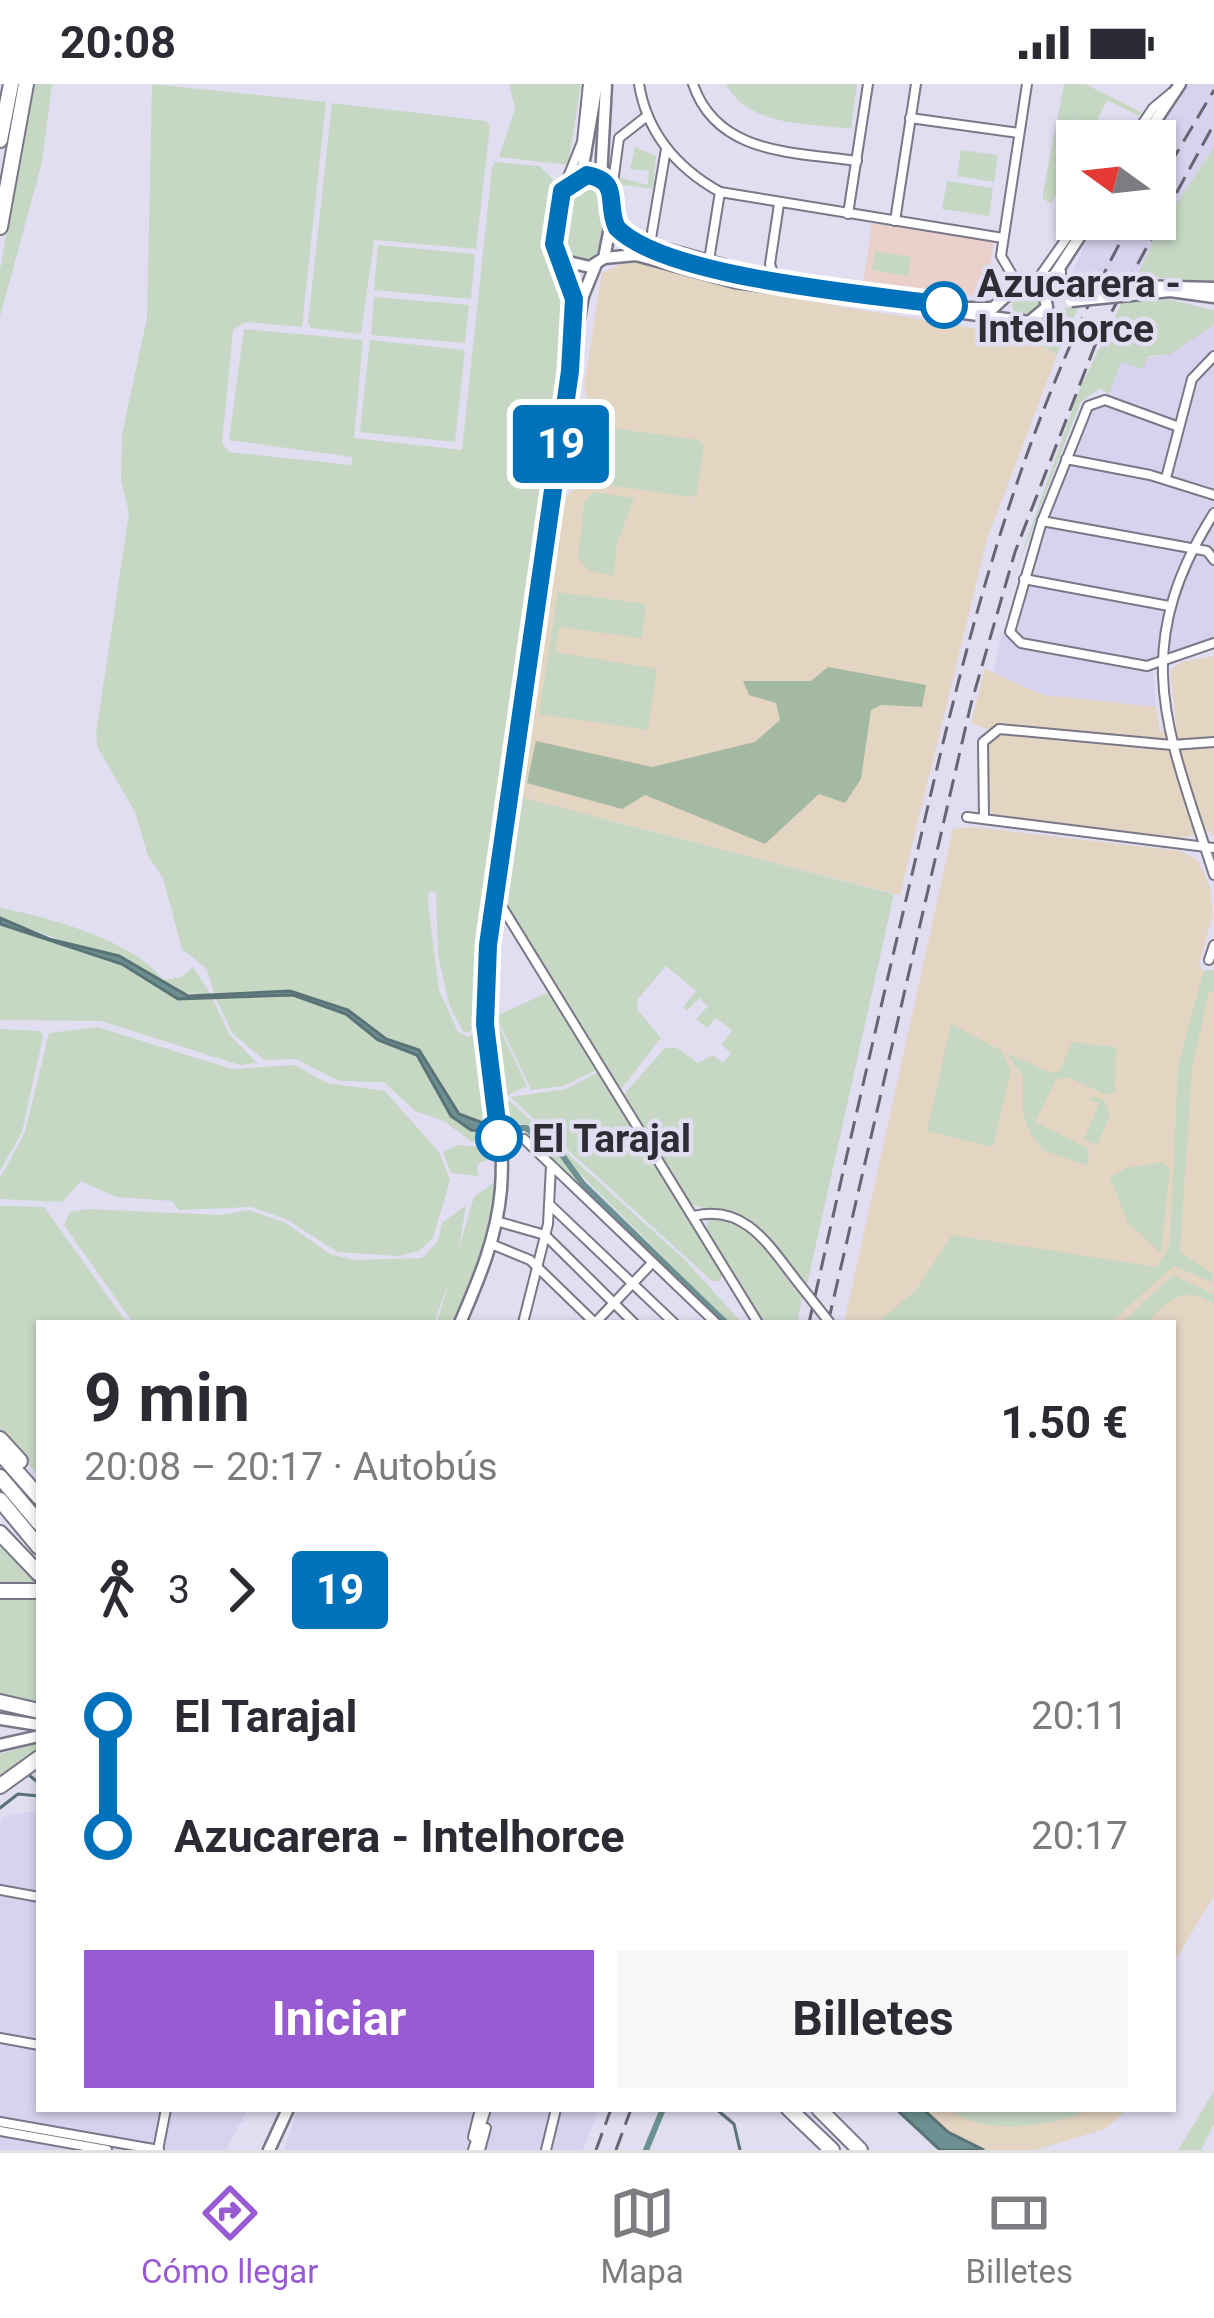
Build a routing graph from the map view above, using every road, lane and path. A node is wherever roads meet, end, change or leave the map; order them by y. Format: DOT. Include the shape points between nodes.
graph roads {
  1 [pos="10,84"];
  2 [pos="26,84"];
  3 [pos="592,84"];
  4 [pos="606,84"];
  5 [pos="639,84"];
  6 [pos="693,84"];
  7 [pos="868,84"];
  8 [pos="916,84"];
  9 [pos="1027,84"];
  10 [pos="1178,86"];
  11 [pos="647,116"];
  12 [pos="910,118"];
  13 [pos="1146,120"];
  14 [pos="1156,120"];
  15 [pos="1018,134"];
  16 [pos="0,140"];
  17 [pos="666,148"];
  18 [pos="857,161"];
  19 [pos="682,166"];
  20 [pos="662,171"];
  21 [pos="581,178"];
  22 [pos="601,178"];
  23 [pos="612,190"];
  24 [pos="562,191"];
  25 [pos="720,192"];
  26 [pos="779,204"];
  27 [pos="848,214"];
  28 [pos="612,219"];
  29 [pos="895,221"];
  30 [pos="0,227"];
  31 [pos="623,234"];
  32 [pos="1004,238"];
  33 [pos="1066,240"];
  34 [pos="1075,242"];
  35 [pos="650,244"];
  36 [pos="709,260"];
  37 [pos="564,261"];
  38 [pos="600,261"];
  39 [pos="770,264"];
  40 [pos="762,271"];
  41 [pos="774,276"];
  42 [pos="788,281"];
  43 [pos="1032,291"];
  44 [pos="1133,291"];
  45 [pos="1214,296"];
  46 [pos="1071,297"];
  47 [pos="1014,317"];
  48 [pos="1214,356"];
  49 [pos="570,371"];
  50 [pos="1179,428"];
  51 [pos="1066,459"];
  52 [pos="1166,478"];
  53 [pos="1214,495"];
  54 [pos="1214,513"];
  55 [pos="1042,521"];
  56 [pos="1192,548"];
  57 [pos="1214,560"];
  58 [pos="1024,579"];
  59 [pos="1169,606"];
  60 [pos="1214,643"];
  61 [pos="1160,661"];
  62 [pos="1214,742"];
  63 [pos="1172,745"];
  64 [pos="967,817"];
  65 [pos="984,818"];
  66 [pos="1210,848"];
  67 [pos="1214,875"];
  68 [pos="496,897"];
  69 [pos="1214,945"];
  70 [pos="1209,960"];
  71 [pos="524,1139"];
  72 [pos="551,1166"];
  73 [pos="549,1204"];
  74 [pos="694,1216"];
  75 [pos="496,1221"];
  76 [pos="545,1235"];
  77 [pos="491,1244"];
  78 [pos="652,1263"];
  79 [pos="537,1265"];
  80 [pos="633,1284"];
  81 [pos="614,1303"];
  82 [pos="461,1320"];
  83 [pos="524,1320"];
  84 [pos="592,1320"];
  85 [pos="598,1320"];
  86 [pos="631,1320"];
  87 [pos="671,1320"];
  88 [pos="713,1320"];
  89 [pos="756,1320"];
  90 [pos="828,1320"];
  91 [pos="0,1438"];
  92 [pos="0,1453"];
  93 [pos="0,1477"];
  94 [pos="36,1480"];
  95 [pos="36,1494"];
  96 [pos="0,1500"];
  97 [pos="36,1519"];
  98 [pos="0,1532"];
  99 [pos="36,1543"];
  100 [pos="36,1571"];
  101 [pos="0,1591"];
  102 [pos="36,1591"];
  103 [pos="0,1702"];
  104 [pos="36,1710"];
  105 [pos="0,1719"];
  106 [pos="36,1725"];
  107 [pos="36,1737"];
  108 [pos="0,1745"];
  109 [pos="36,1760"];
  110 [pos="0,1786"];
  111 [pos="0,1890"];
  112 [pos="36,1896"];
  113 [pos="0,2038"];
  114 [pos="36,2044"];
  115 [pos="165,2112"];
  116 [pos="288,2112"];
  117 [pos="485,2112"];
  118 [pos="554,2112"];
  119 [pos="791,2112"];
  120 [pos="822,2112"];
  121 [pos="0,2126"];
  122 [pos="278,2132"];
  123 [pos="107,2150"];
  124 [pos="159,2150"];
  125 [pos="256,2150"];
  126 [pos="269,2150"];
  127 [pos="475,2150"];
  128 [pos="545,2150"];
  129 [pos="832,2150"];
  130 [pos="860,2150"];
  1 -- 16 [label="highway"];
  2 -- 30 [label="highway"];
  3 -- 21 [label="main road"];
  3 -- 24 [label="street" via="578,157"];
  4 -- 22 [label="main road"];
  5 -- 11 [label="street"];
  6 -- 18 [label="street" via="707,114 744,142"];
  7 -- 18 [label="street"];
  8 -- 12 [label="street"];
  9 -- 15 [label="street"];
  10 -- 13 [label="street"];
  10 -- 14 [label="main road"];
  11 -- 17 [label="street"];
  11 -- 23 [label="street" via="619,138"];
  12 -- 15 [label="street"];
  12 -- 29 [label="street"];
  15 -- 32 [label="street"];
  17 -- 19 [label="street"];
  17 -- 20 [label="street"];
  18 -- 27 [label="street"];
  19 -- 20 [label="street"];
  19 -- 25 [label="street"];
  20 -- 35 [label="street"];
  21 -- 22 [label="main road"];
  21 -- 24 [label="main road"];
  22 -- 23 [label="main road"];
  23 -- 28 [label="main road"];
  24 -- 37 [label="main road" via="554,244"];
  25 -- 26 [label="street"];
  25 -- 36 [label="street"];
  26 -- 27 [label="street"];
  26 -- 39 [label="street"];
  27 -- 29 [label="street"];
  28 -- 31 [label="main road"];
  28 -- 38 [label="main road"];
  29 -- 32 [label="street"];
  31 -- 35 [label="street"];
  31 -- 42 [label="main road" via="638,246"];
  32 -- 43 [label="street" via="1001,256"];
  33 -- 43 [label="street"];
  34 -- 43 [label="main road" via="1054,276"];
  34 -- 46 [label="street" via="1058,281"];
  35 -- 36 [label="street"];
  36 -- 40 [label="street"];
  37 -- 38 [label="main road"];
  37 -- 49 [label="main road" via="574,299"];
  38 -- 47 [label="main road" via="636,255 735,282"];
  38 -- 49 [label="main road" via="583,296"];
  39 -- 40 [label="street"];
  39 -- 41 [label="street"];
  40 -- 41 [label="street"];
  41 -- 42 [label="street"];
  42 -- 43 [label="main road" via="965,308 993,308"];
  43 -- 46 [label="main road"];
  43 -- 47 [label="main road"];
  43 -- 47 [label="main road" via="1037,320"];
  44 -- 45 [label="main road"];
  44 -- 45 [label="main road"];
  44 -- 46 [label="main road, bridge"];
  48 -- 50 [label="street" via="1192,379"];
  49 -- 68 [label="main road"];
  50 -- 51 [label="street" via="1095,400"];
  50 -- 52 [label="street"];
  51 -- 52 [label="street"];
  51 -- 55 [label="street"];
  52 -- 53 [label="street"];
  54 -- 56 [label="street"];
  55 -- 56 [label="street"];
  55 -- 58 [label="street"];
  56 -- 57 [label="street"];
  56 -- 59 [label="street"];
  58 -- 59 [label="street"];
  58 -- 61 [label="street" via="1010,632 1021,643 1147,666"];
  59 -- 61 [label="street"];
  60 -- 61 [label="street"];
  61 -- 63 [label="street"];
  62 -- 63 [label="street"];
  63 -- 65 [label="street" via="992,731 983,742"];
  63 -- 66 [label="street"];
  64 -- 65 [label="street"];
  65 -- 66 [label="street"];
  66 -- 67 [label="street"];
  68 -- 74 [label="street"];
  68 -- 75 [label="main road" via="484,996 498,1129"];
  69 -- 70 [label="street"];
  71 -- 72 [label="street"];
  72 -- 73 [label="street"];
  72 -- 78 [label="street"];
  73 -- 76 [label="street"];
  73 -- 80 [label="street"];
  74 -- 89 [label="street"];
  74 -- 90 [label="street, bridge" via="742,1219"];
  75 -- 76 [label="street"];
  75 -- 77 [label="main road"];
  76 -- 79 [label="street"];
  76 -- 81 [label="street"];
  77 -- 79 [label="street"];
  77 -- 82 [label="main road"];
  78 -- 80 [label="street"];
  78 -- 88 [label="street"];
  79 -- 83 [label="street"];
  79 -- 84 [label="street"];
  80 -- 81 [label="street"];
  80 -- 87 [label="street"];
  81 -- 85 [label="street"];
  81 -- 86 [label="street"];
  91 -- 94 [label="highway"];
  92 -- 95 [label="highway"];
  93 -- 97 [label="highway"];
  96 -- 99 [label="highway"];
  98 -- 100 [label="highway"];
  101 -- 102 [label="highway"];
  103 -- 104 [label="highway"];
  105 -- 106 [label="main road"];
  107 -- 108 [label="main road"];
  109 -- 110 [label="highway"];
  111 -- 112 [label="street"];
  113 -- 114 [label="street"];
  115 -- 124 [label="street"];
  116 -- 122 [label="main road"];
  117 -- 127 [label="street"];
  118 -- 128 [label="street"];
  119 -- 129 [label="highway"];
  120 -- 130 [label="highway"];
  121 -- 123 [label="street"];
  121 -- 124 [label="street"];
  122 -- 125 [label="main road"];
  122 -- 126 [label="main road"];
}
